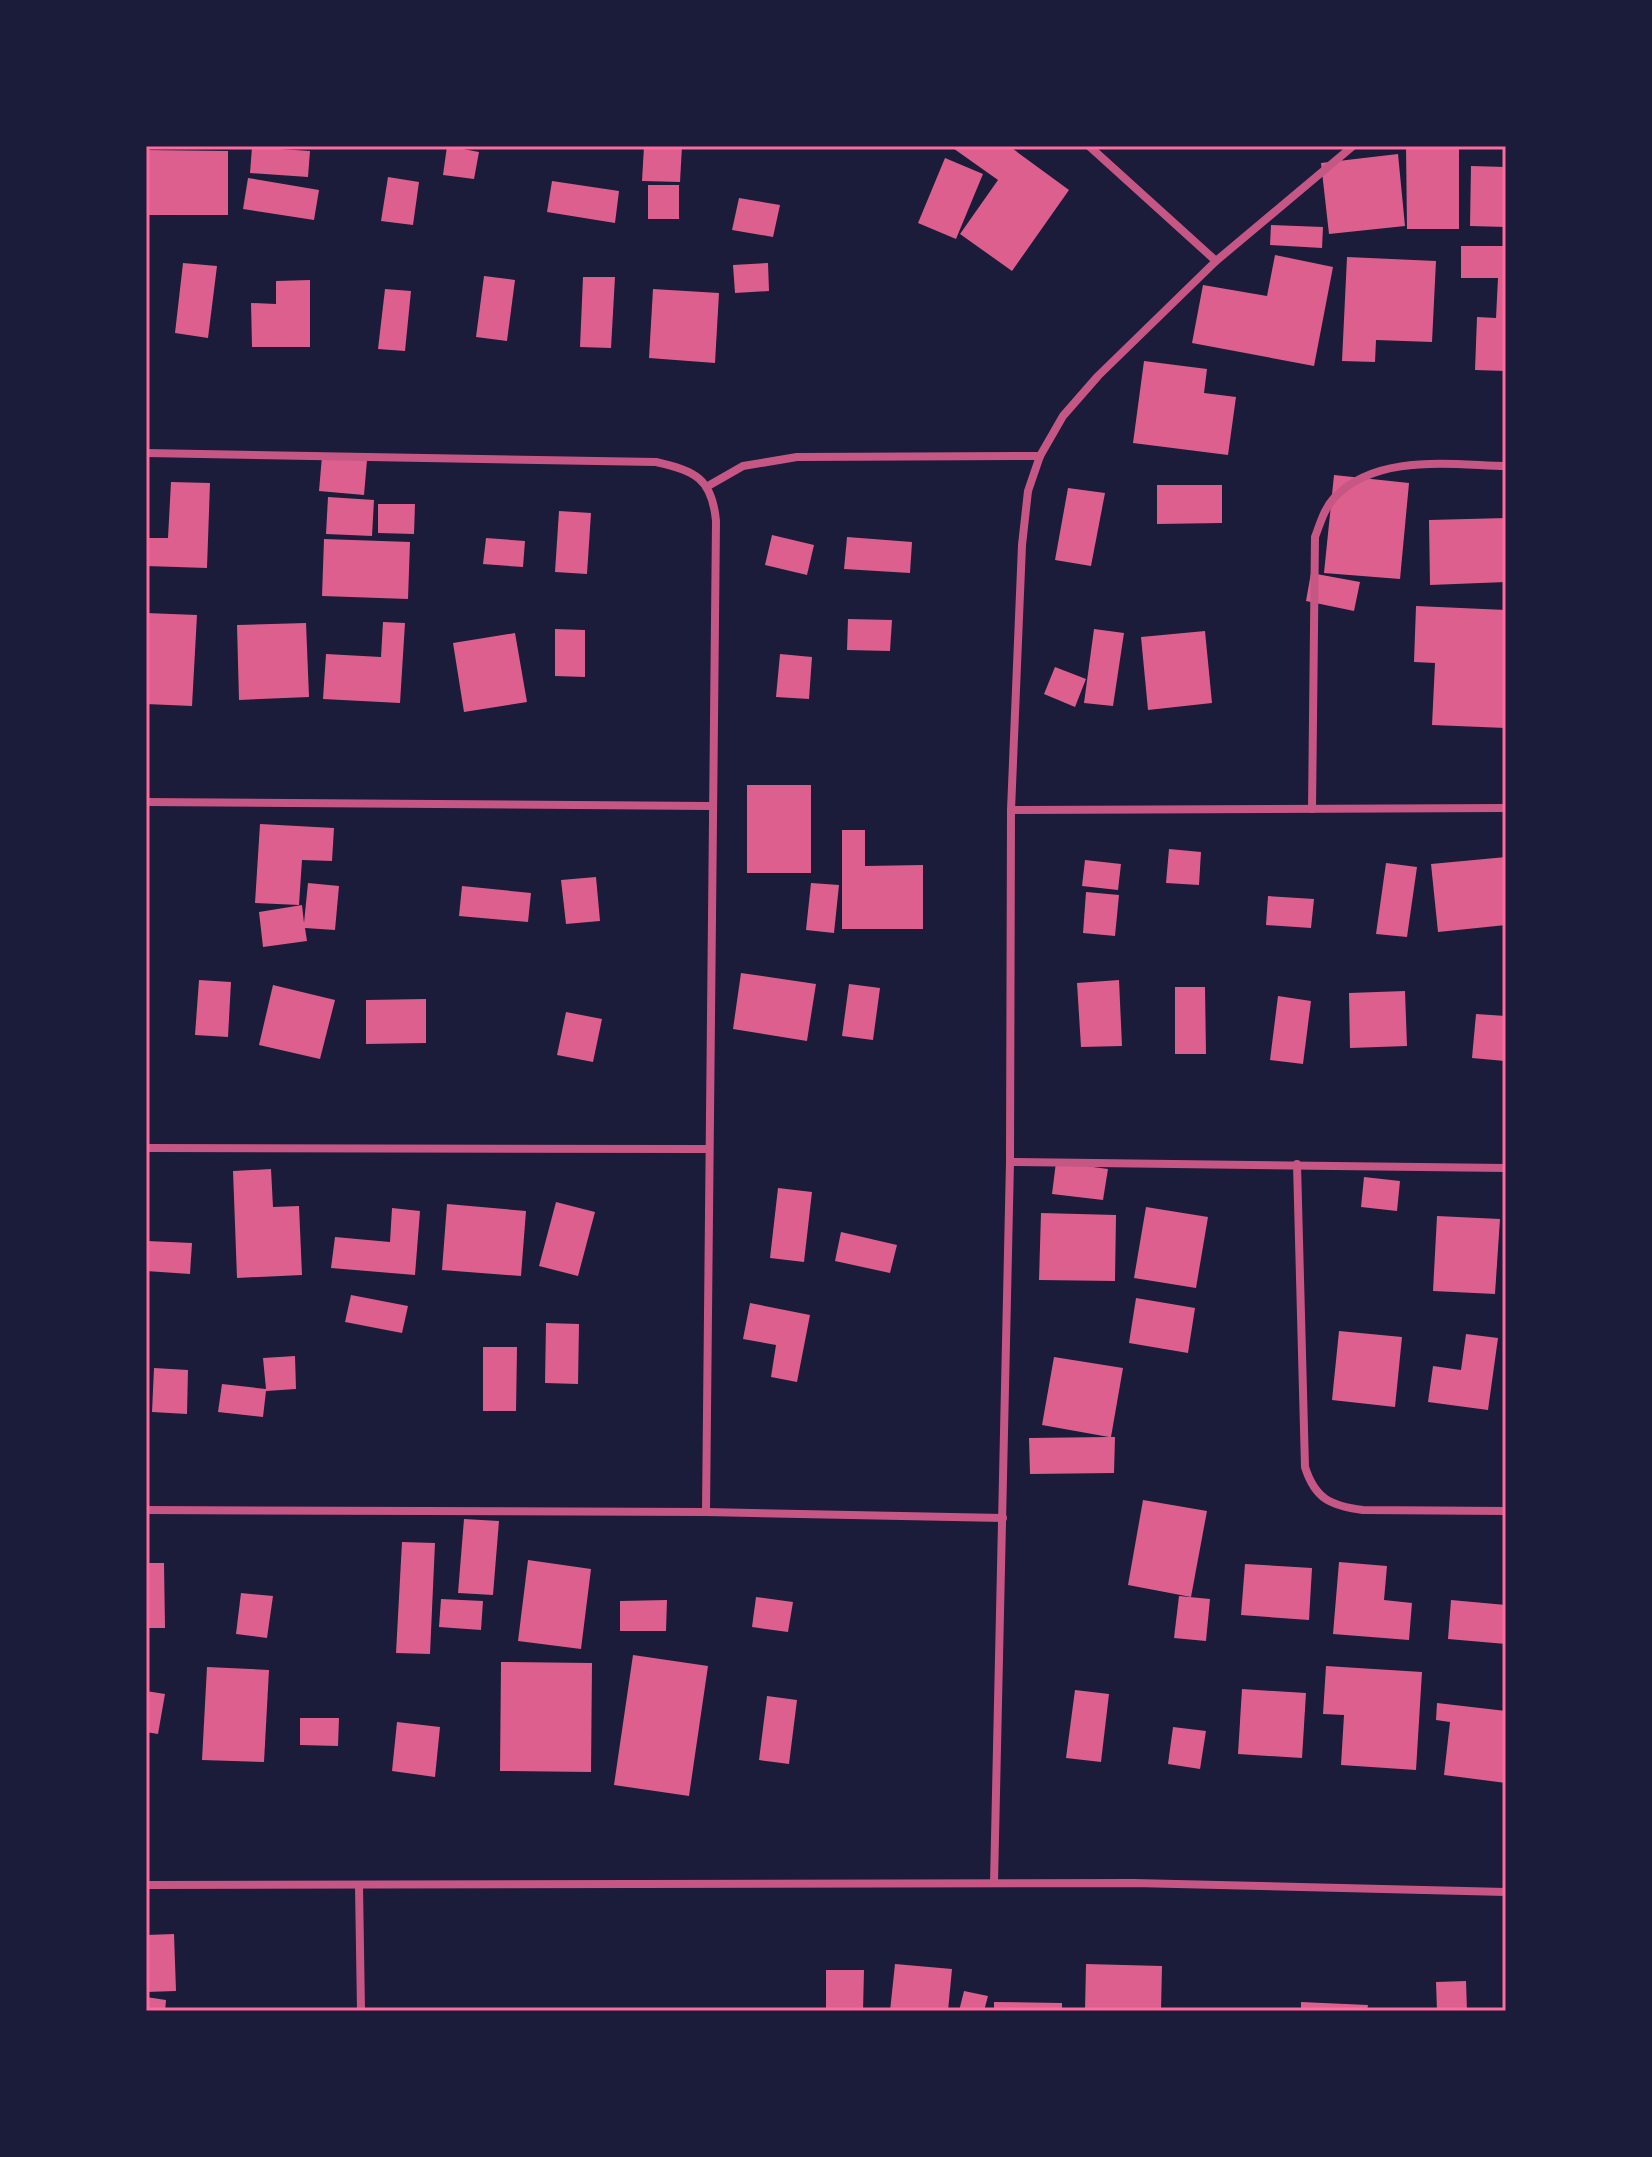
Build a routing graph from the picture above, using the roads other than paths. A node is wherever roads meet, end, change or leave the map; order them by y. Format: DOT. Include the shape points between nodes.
graph roads {
  1 [pos="1089,146"];
  2 [pos="1353,146"];
  3 [pos="1216,261"];
  4 [pos="146,453"];
  5 [pos="1040,456"];
  6 [pos="1506,466"];
  7 [pos="708,486"];
  8 [pos="146,802"];
  9 [pos="712,806"];
  10 [pos="1506,808"];
  11 [pos="1312,809"];
  12 [pos="1011,810"];
  13 [pos="146,1148"];
  14 [pos="708,1149"];
  15 [pos="1010,1162"];
  16 [pos="1297,1164"];
  17 [pos="1506,1168"];
  18 [pos="146,1510"];
  19 [pos="1506,1511"];
  20 [pos="706,1512"];
  21 [pos="1003,1518"];
  22 [pos="994,1883"];
  23 [pos="146,1885"];
  24 [pos="359,1886"];
  25 [pos="1506,1892"];
  26 [pos="361,2011"];
  1 -- 3 [label="street"];
  2 -- 3 [label="street"];
  3 -- 5 [label="street" via="1098,376 1063,416"];
  4 -- 7 [label="street" via="656,462 695,474"];
  5 -- 7 [label="street" via="797,457 743,466"];
  5 -- 12 [label="street" via="1028,491 1022,545"];
  6 -- 11 [label="street" via="1421,465 1369,474 1333,499 1323,516 1315,537"];
  7 -- 9 [label="street" via="716,521"];
  8 -- 9 [label="street"];
  9 -- 14 [label="street"];
  10 -- 11 [label="street"];
  11 -- 12 [label="street"];
  12 -- 15 [label="street"];
  13 -- 14 [label="street"];
  14 -- 20 [label="street"];
  15 -- 16 [label="street"];
  15 -- 21 [label="street"];
  16 -- 17 [label="street"];
  16 -- 19 [label="street" via="1305,1467 1311,1487 1346,1508"];
  18 -- 20 [label="street"];
  20 -- 21 [label="street"];
  21 -- 22 [label="street"];
  22 -- 24 [label="street"];
  22 -- 25 [label="street"];
  23 -- 24 [label="street"];
  24 -- 26 [label="street"];
}
